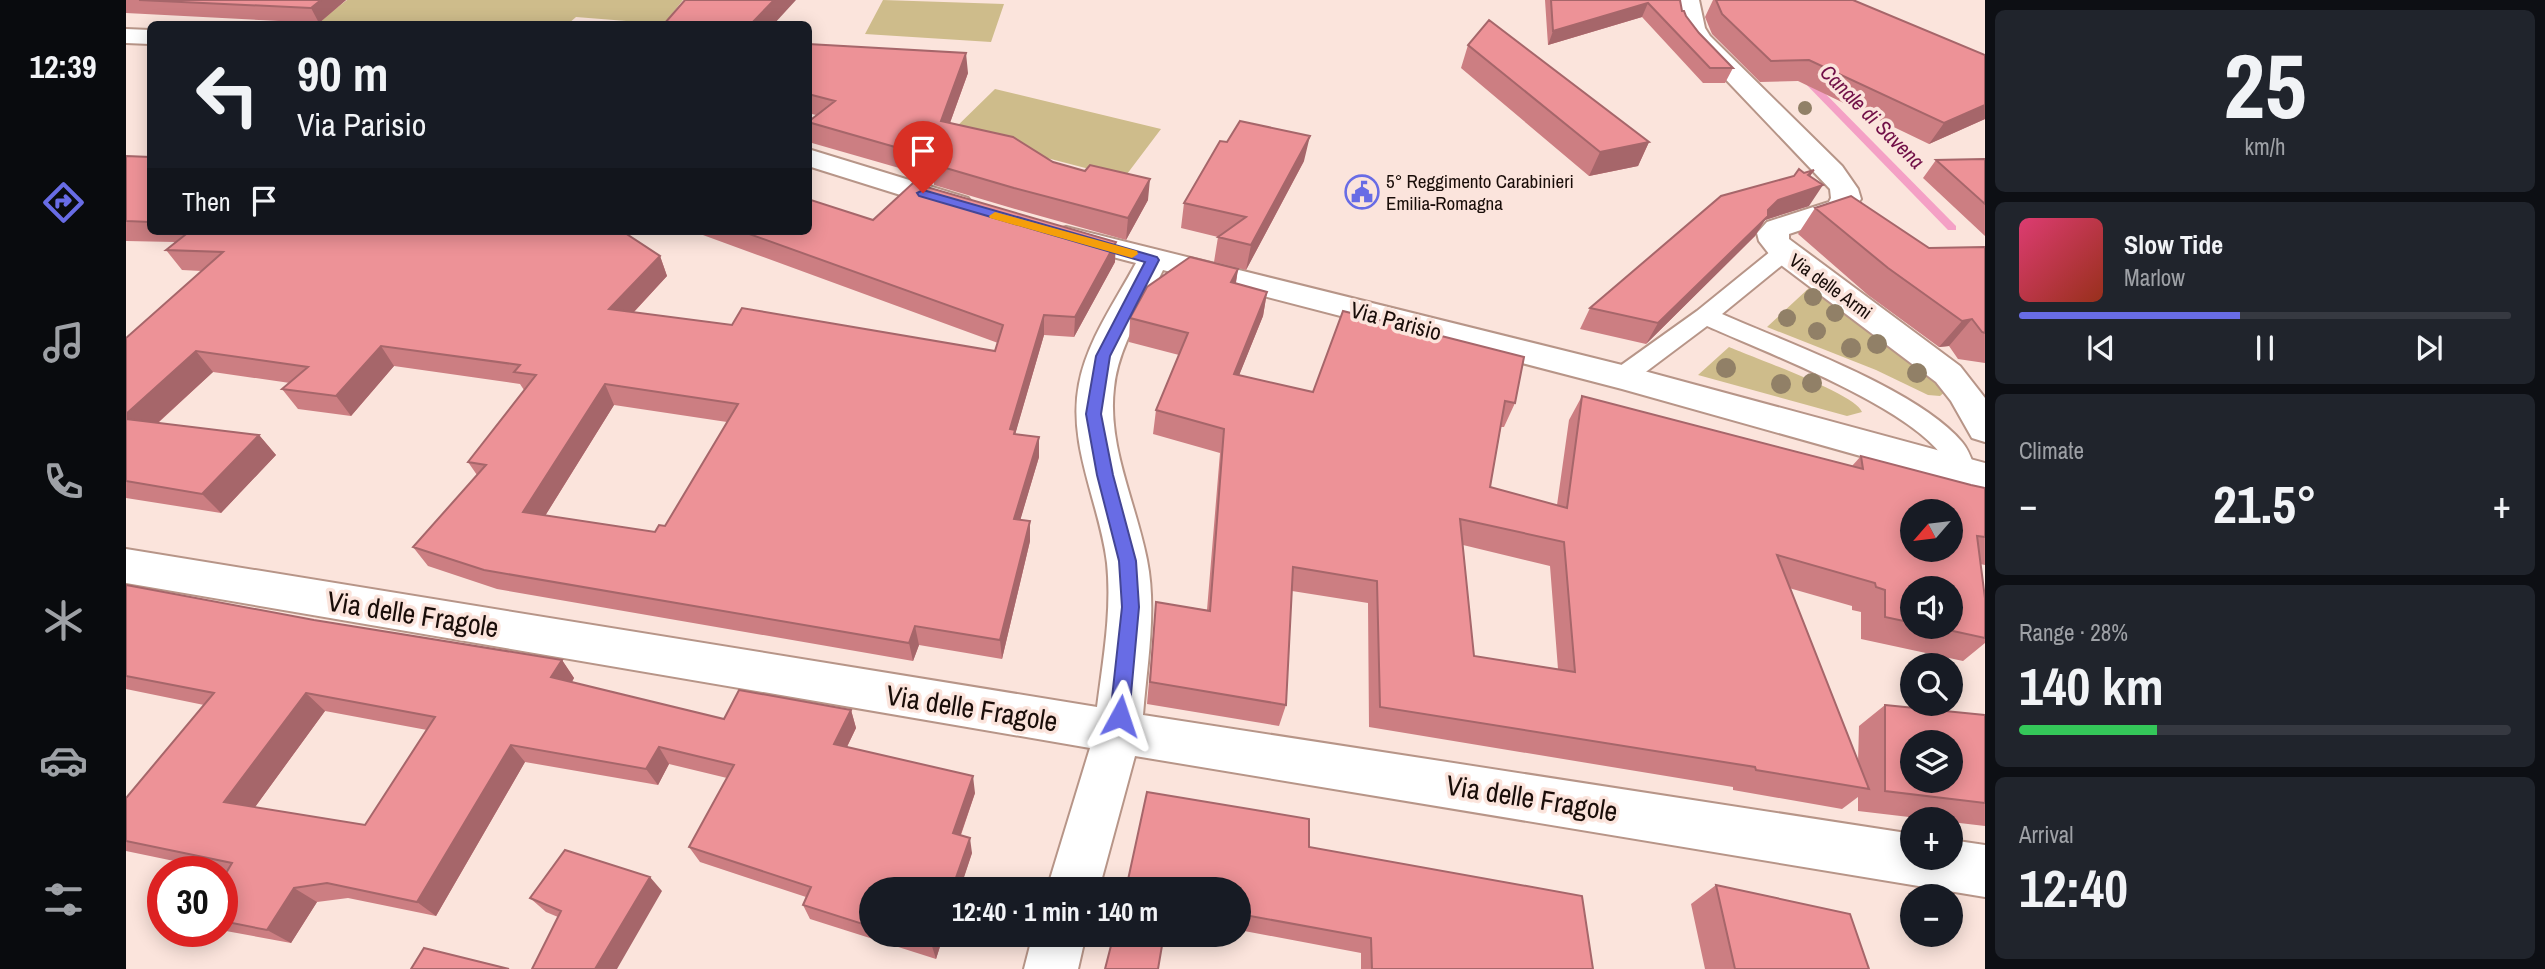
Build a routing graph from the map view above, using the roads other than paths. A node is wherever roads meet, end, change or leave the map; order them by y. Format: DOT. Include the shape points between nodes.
graph roads {
  1 [pos="1688,0"];
  2 [pos="126,36"];
  3 [pos="147,37"];
  4 [pos="812,158"];
  5 [pos="989,214"];
  6 [pos="1040,229"];
  7 [pos="1784,252"];
  8 [pos="1153,260"];
  9 [pos="1705,316"];
  10 [pos="1622,377"];
  11 [pos="1985,429"];
  12 [pos="1973,474"];
  13 [pos="126,566"];
  14 [pos="1118,732"];
  15 [pos="1985,872"];
  16 [pos="1076,877"];
  17 [pos="1057,947"];
  18 [pos="1051,969"];
  1 -- 7 [label="street, Via delle Armi" via="1693,30 1702,41 1844,189 1846,199 1839,208 1772,233"];
  2 -- 3 [label="street"];
  4 -- 5 [label="street"];
  6 -- 8 [label="street, Via Parisio"];
  7 -- 9 [label="lane"];
  7 -- 11 [label="street, Via delle Armi" via="1948,374"];
  8 -- 10 [label="street, Via Parisio"];
  8 -- 14 [label="street" via="1103,356 1094,414 1128,573 1130,607"];
  9 -- 10 [label="lane"];
  9 -- 12 [label="lane" via="1900,409 1931,428"];
  10 -- 12 [label="street, Via Parisio"];
  13 -- 14 [label="street, Via delle Fragole"];
  14 -- 15 [label="street, Via delle Fragole"];
  14 -- 16 [label="street"];
  17 -- 18 [label="street"];
}
